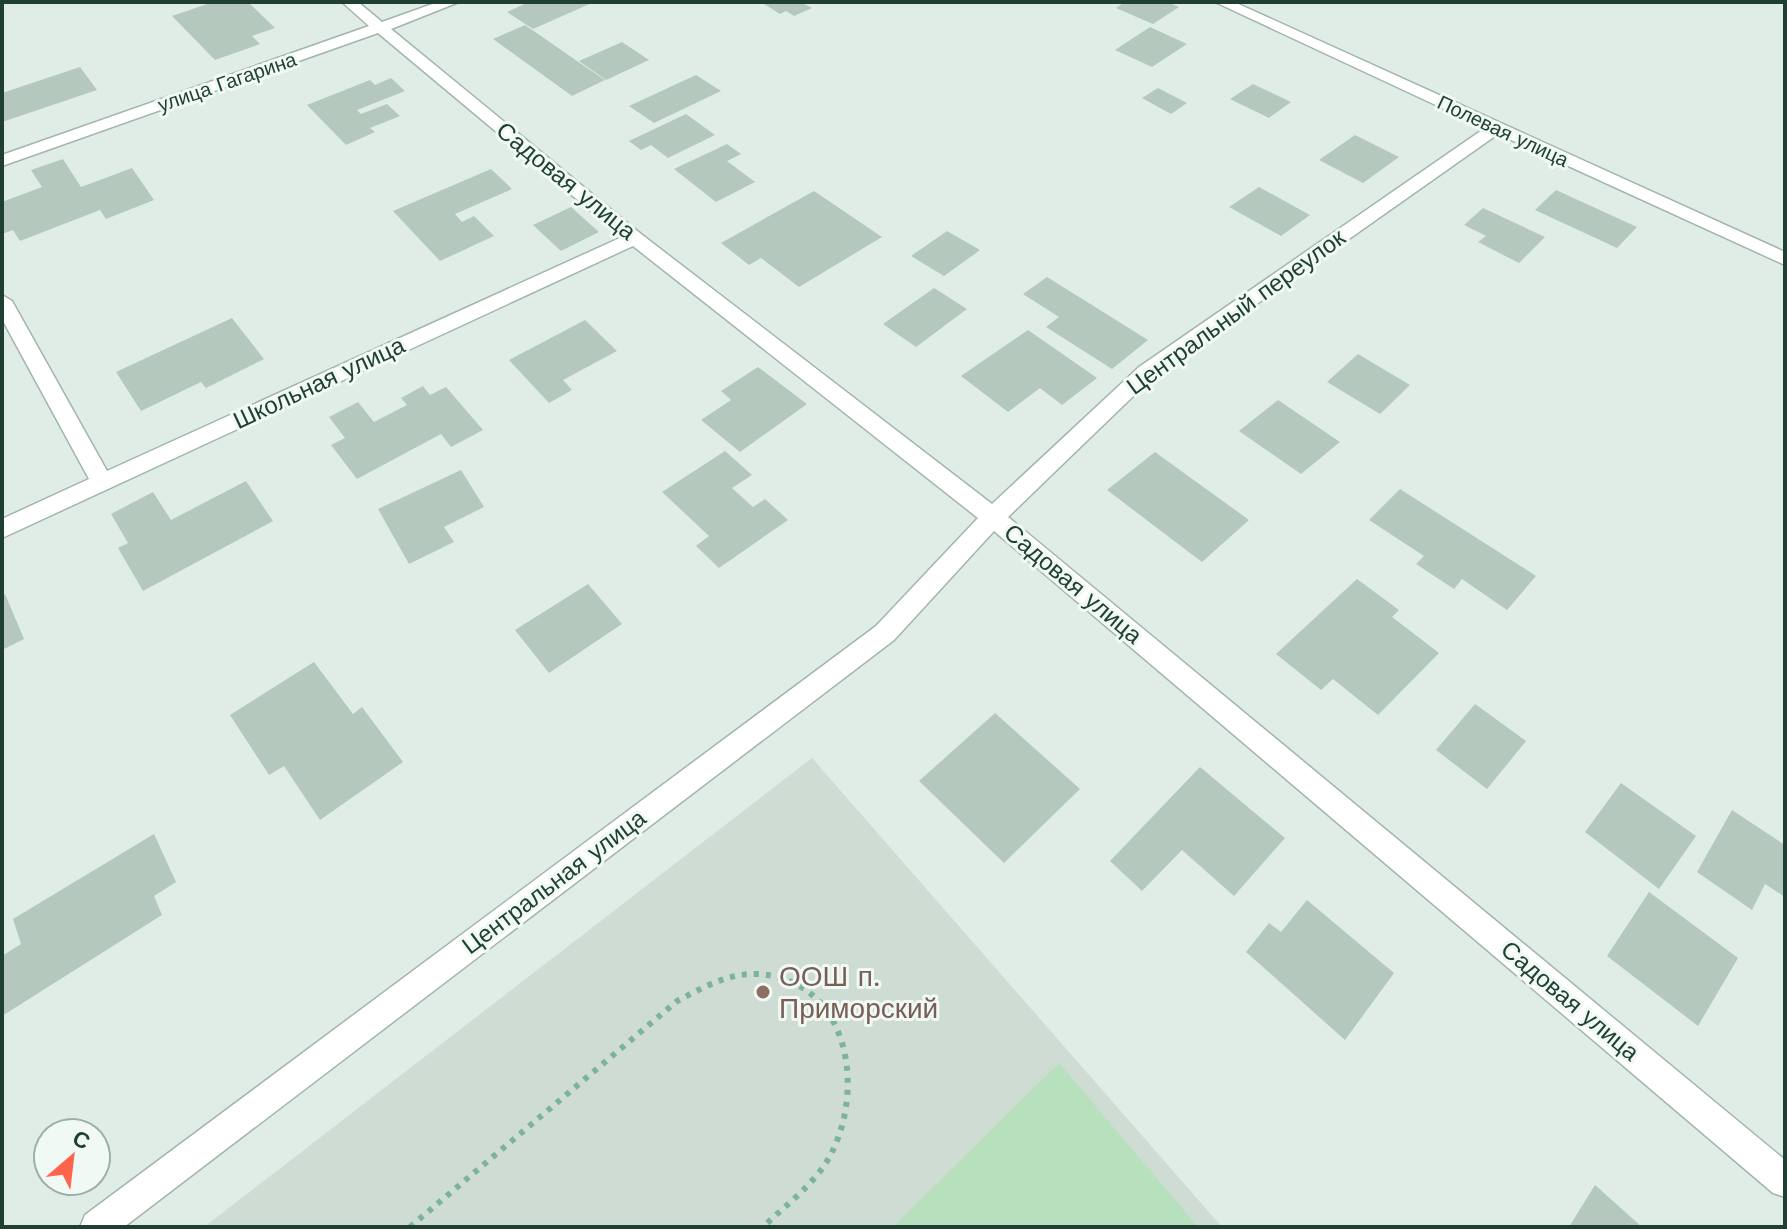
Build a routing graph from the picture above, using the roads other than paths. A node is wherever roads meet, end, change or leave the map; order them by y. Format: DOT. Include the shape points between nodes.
graph roads {
  1 [pos="349,2"];
  2 [pos="452,2"];
  3 [pos="1222,2"];
  4 [pos="379,28"];
  5 [pos="1496,128"];
  6 [pos="2,161"];
  7 [pos="635,238"];
  8 [pos="1785,259"];
  9 [pos="2,301"];
  10 [pos="102,483"];
  11 [pos="993,517"];
  12 [pos="2,529"];
  13 [pos="1785,1181"];
  14 [pos="97,1227"];
  1 -- 4 [label="street, Садовая улица"];
  2 -- 4 [label="street, улица Гагарина"];
  3 -- 5 [label="street, Полевая улица"];
  4 -- 6 [label="street, улица Гагарина"];
  4 -- 7 [label="street, Садовая улица"];
  5 -- 8 [label="street, Полевая улица"];
  5 -- 11 [label="street, Центральный переулок" via="1146,372"];
  7 -- 10 [label="street, Школьная улица"];
  7 -- 11 [label="street, Садовая улица"];
  9 -- 10 [label="street"];
  10 -- 12 [label="street, Школьная улица"];
  11 -- 13 [label="street, Садовая улица"];
  11 -- 14 [label="street, Центральная улица" via="885,633"];
}
